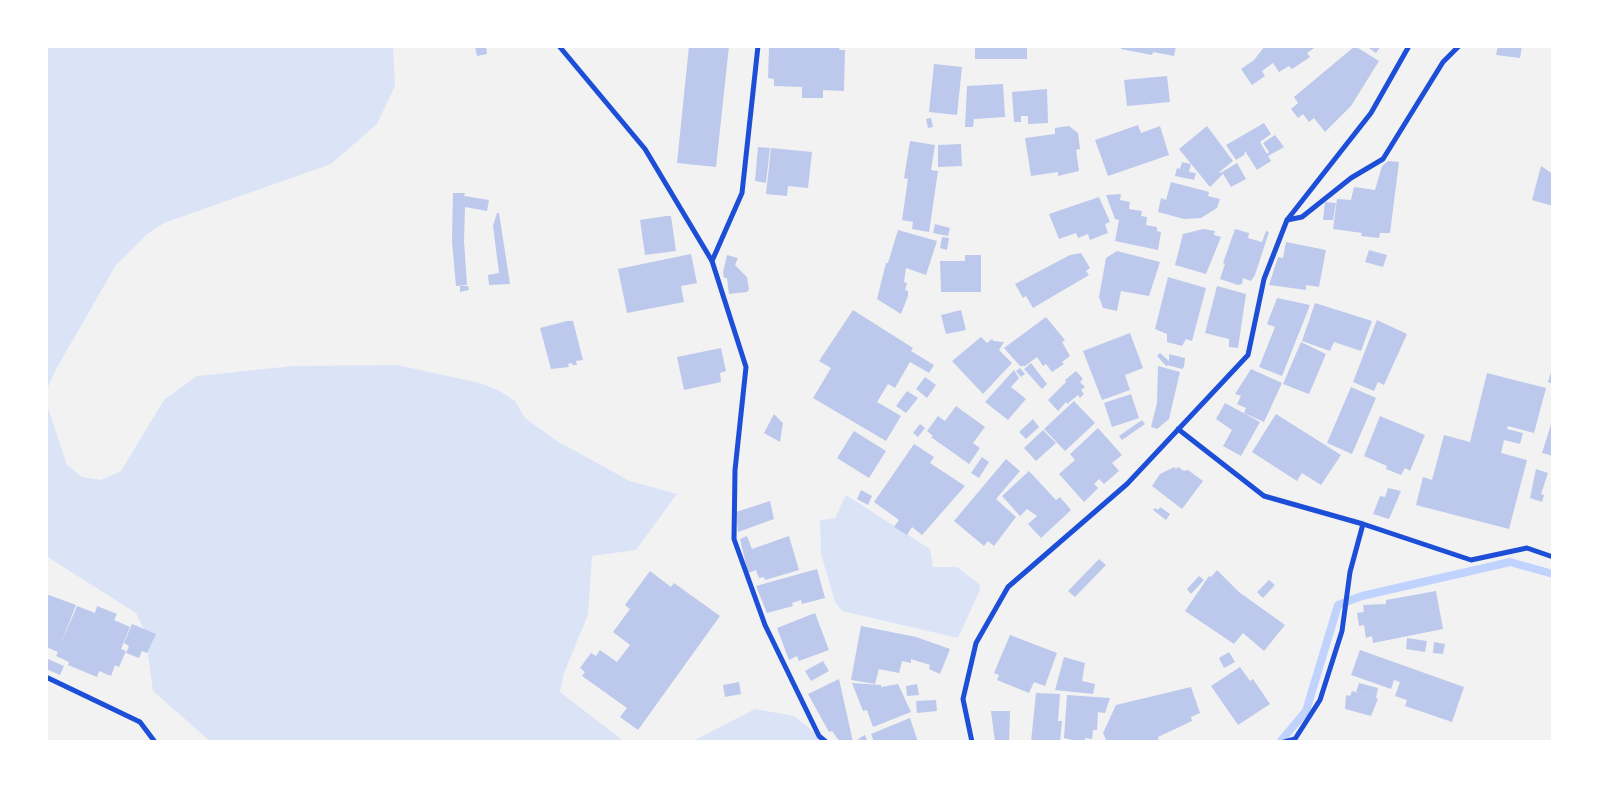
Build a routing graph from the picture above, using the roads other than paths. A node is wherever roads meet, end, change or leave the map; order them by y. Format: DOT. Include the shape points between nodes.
graph roads {
  1 [pos="559,46"];
  2 [pos="758,46"];
  3 [pos="1409,46"];
  4 [pos="1459,46"];
  5 [pos="1287,220"];
  6 [pos="712,261"];
  7 [pos="1178,429"];
  8 [pos="1363,524"];
  9 [pos="1553,557"];
  10 [pos="46,677"];
  11 [pos="154,742"];
  12 [pos="826,742"];
  13 [pos="972,742"];
  14 [pos="1284,742"];
  1 -- 6 [label="street" via="646,149"];
  2 -- 6 [label="street" via="742,192"];
  3 -- 5 [label="street" via="1371,113"];
  4 -- 5 [label="street" via="1443,62 1383,158 1351,178 1302,217"];
  5 -- 7 [label="street" via="1264,279 1248,355"];
  6 -- 12 [label="street" via="746,367 735,470 734,539 765,625 819,736"];
  7 -- 8 [label="street" via="1264,496"];
  7 -- 13 [label="street" via="1127,484 1008,587 976,642 964,699"];
  8 -- 9 [label="street" via="1471,560 1527,548"];
  8 -- 14 [label="street" via="1350,572 1342,631 1320,700 1295,738"];
  10 -- 11 [label="street" via="140,722"];
}
